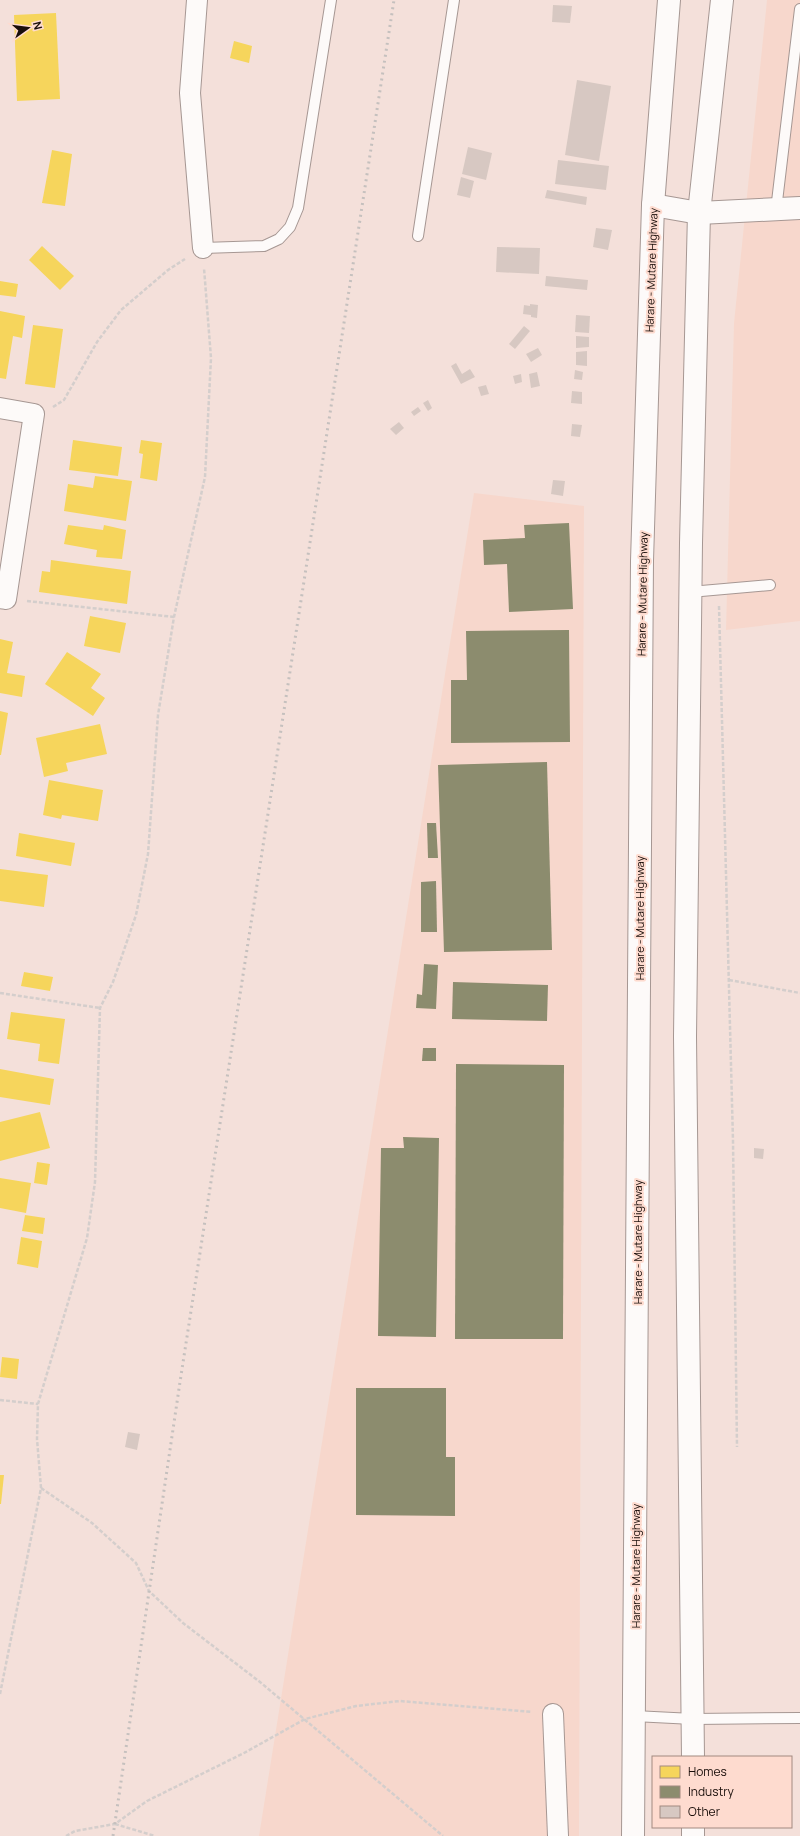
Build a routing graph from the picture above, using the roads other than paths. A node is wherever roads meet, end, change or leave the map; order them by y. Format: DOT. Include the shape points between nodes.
graph roads {
  1 [pos="197,0"];
  2 [pos="331,0"];
  3 [pos="454,0"];
  4 [pos="669,0"];
  5 [pos="722,0"];
  6 [pos="800,9"];
  7 [pos="653,205"];
  8 [pos="800,208"];
  9 [pos="776,210"];
  10 [pos="699,213"];
  11 [pos="418,236"];
  12 [pos="203,248"];
  13 [pos="0,408"];
  14 [pos="770,585"];
  15 [pos="690,592"];
  16 [pos="3,599"];
  17 [pos="554,1714"];
  18 [pos="634,1716"];
  19 [pos="800,1718"];
  20 [pos="693,1719"];
  21 [pos="693,1756"];
  22 [pos="558,1836"];
  23 [pos="633,1836"];
  1 -- 12 [label="street" via="190,93"];
  2 -- 12 [label="lane" via="298,208 290,227 278,239 264,246"];
  3 -- 11 [label="lane"];
  4 -- 7 [label="main road, Harare - Mutare Highway"];
  5 -- 10 [label="main road"];
  6 -- 9 [label="lane"];
  7 -- 10 [label="main road"];
  7 -- 18 [label="main road, Harare - Mutare Highway" via="642,561"];
  8 -- 9 [label="main road"];
  9 -- 10 [label="main road"];
  10 -- 15 [label="main road"];
  13 -- 16 [label="street" via="34,414"];
  14 -- 15 [label="lane"];
  15 -- 20 [label="main road" via="685,1037"];
  17 -- 22 [label="street"];
  18 -- 20 [label="lane"];
  18 -- 23 [label="main road, Harare - Mutare Highway"];
  19 -- 20 [label="lane"];
  20 -- 21 [label="main road"];
}
